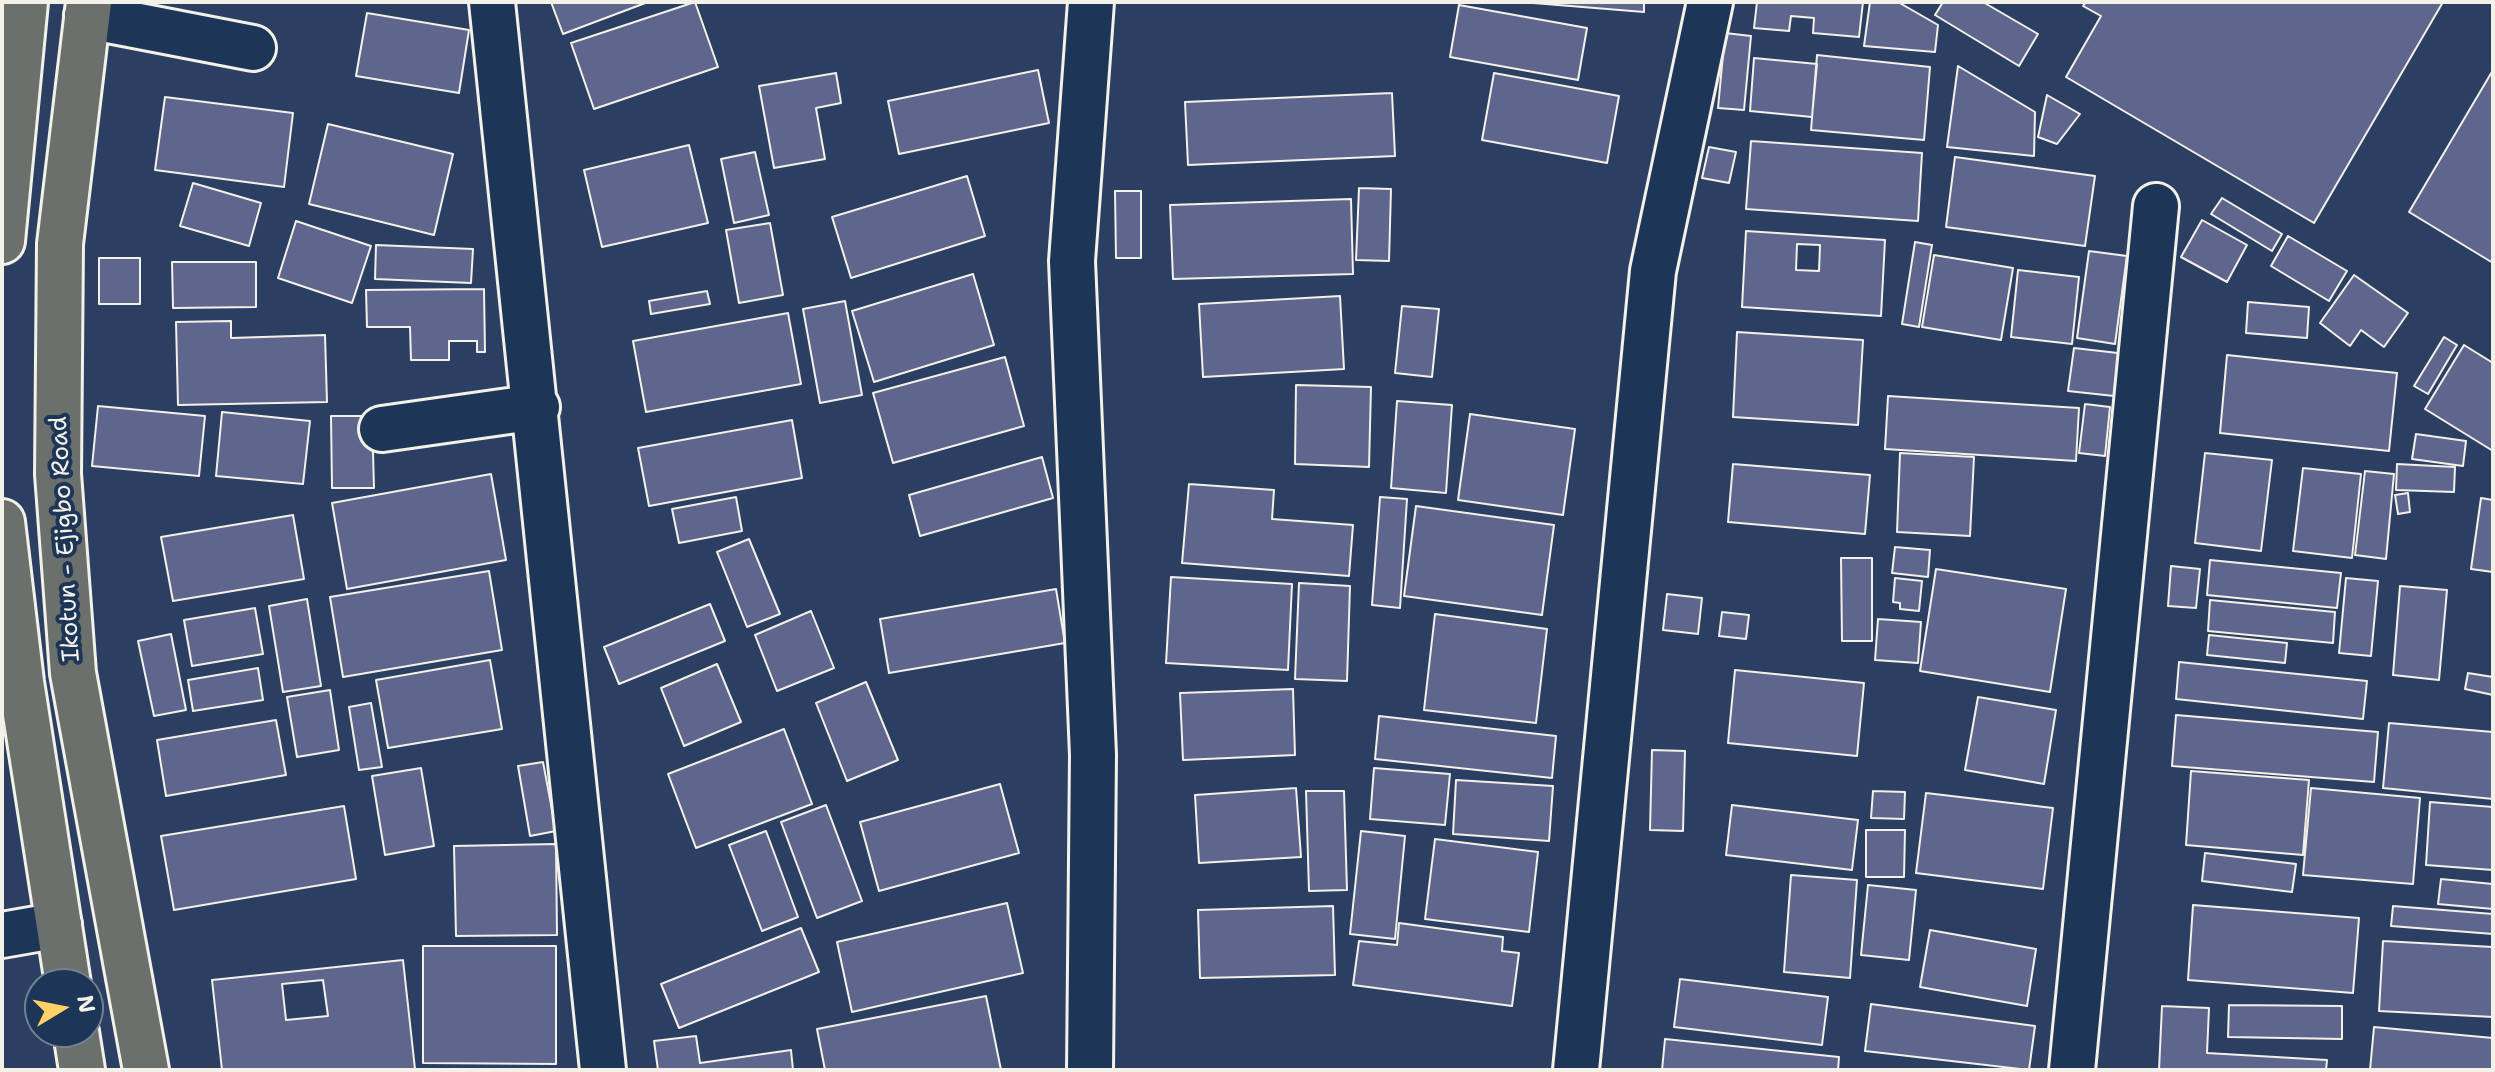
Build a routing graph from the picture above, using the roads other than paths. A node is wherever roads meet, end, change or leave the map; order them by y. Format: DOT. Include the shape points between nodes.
graph roads {
  1 [pos="492,2"];
  2 [pos="1091,2"];
  3 [pos="1710,2"];
  4 [pos="88,9"];
  5 [pos="16,25"];
  6 [pos="253,48"];
  7 [pos="2156,206"];
  8 [pos="2,241"];
  9 [pos="537,407"];
  10 [pos="382,429"];
  11 [pos="2,522"];
  12 [pos="59,925"];
  13 [pos="2,935"];
  14 [pos="66,968"];
  15 [pos="79,1048"];
  16 [pos="82,1070"];
  17 [pos="146,1070"];
  18 [pos="603,1070"];
  19 [pos="1090,1070"];
  20 [pos="1576,1070"];
  21 [pos="2072,1070"];
  1 -- 9 [label="street"];
  2 -- 19 [label="street" via="1072,261 1093,755"];
  3 -- 20 [label="street" via="1653,271"];
  4 -- 6 [label="street"];
  4 -- 17 [label="main road, Ikotun - Ejigbo Road" via="60,244 58,474 73,673"];
  5 -- 8 [label="main road"];
  7 -- 21 [label="street"];
  9 -- 10 [label="street"];
  9 -- 18 [label="street"];
  11 -- 12 [label="main road"];
  12 -- 13 [label="street"];
  12 -- 14 [label="main road"];
  15 -- 16 [label="main road"];
}
